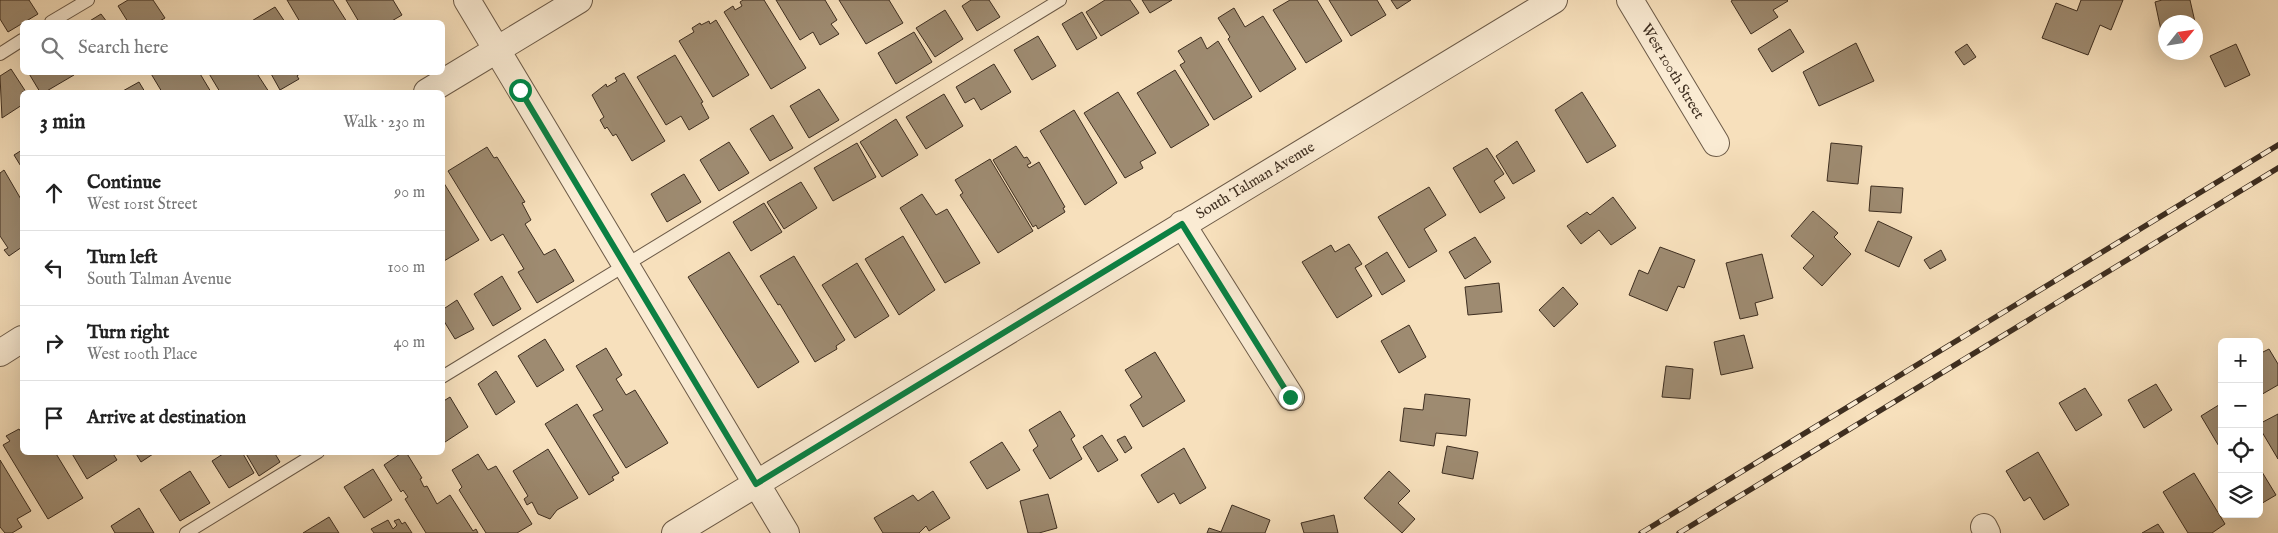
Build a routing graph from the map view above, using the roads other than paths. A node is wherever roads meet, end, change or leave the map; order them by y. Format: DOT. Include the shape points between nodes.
graph roads {
  1 [pos="88,0"];
  2 [pos="467,0"];
  3 [pos="579,0"];
  4 [pos="1060,0"];
  5 [pos="1554,0"];
  6 [pos="1630,0"];
  7 [pos="54,20"];
  8 [pos="20,41"];
  9 [pos="497,50"];
  10 [pos="0,54"];
  11 [pos="430,90"];
  12 [pos="1716,143"];
  13 [pos="1182,224"];
  14 [pos="625,265"];
  15 [pos="20,340"];
  16 [pos="0,353"];
  17 [pos="445,374"];
  18 [pos="1290,397"];
  19 [pos="313,455"];
  20 [pos="756,484"];
  21 [pos="186,533"];
  22 [pos="675,533"];
  23 [pos="786,533"];
  1 -- 7 [label="lane"];
  2 -- 9 [label="street"];
  3 -- 9 [label="street"];
  4 -- 14 [label="lane"];
  5 -- 13 [label="street, South Talman Avenue"];
  6 -- 12 [label="street, West 100th Street"];
  8 -- 10 [label="lane"];
  9 -- 11 [label="street"];
  9 -- 14 [label="street"];
  13 -- 18 [label="street"];
  13 -- 20 [label="street, South Talman Avenue"];
  14 -- 17 [label="lane"];
  14 -- 20 [label="street"];
  15 -- 16 [label="street"];
  19 -- 21 [label="lane"];
  20 -- 22 [label="street, South Talman Avenue"];
  20 -- 23 [label="street"];
}
